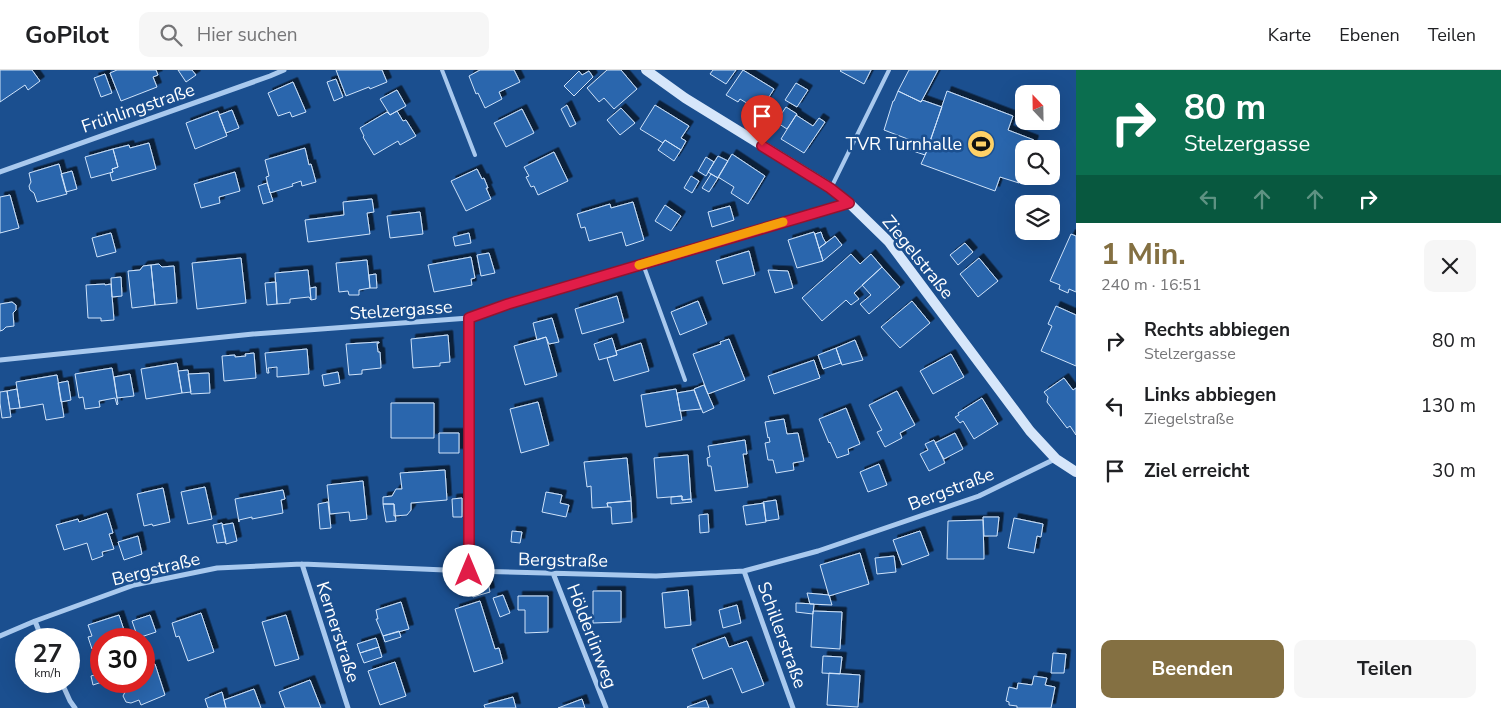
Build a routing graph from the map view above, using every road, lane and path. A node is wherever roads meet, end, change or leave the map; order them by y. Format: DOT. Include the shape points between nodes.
graph roads {
  1 [pos="284,70"];
  2 [pos="442,70"];
  3 [pos="646,70"];
  4 [pos="889,70"];
  5 [pos="475,155"];
  6 [pos="0,172"];
  7 [pos="830,188"];
  8 [pos="849,203"];
  9 [pos="643,264"];
  10 [pos="469,318"];
  11 [pos="0,360"];
  12 [pos="685,380"];
  13 [pos="1056,459"];
  14 [pos="1076,472"];
  15 [pos="302,564"];
  16 [pos="469,571"];
  17 [pos="744,571"];
  18 [pos="553,573"];
  19 [pos="34,621"];
  20 [pos="37,628"];
  21 [pos="0,636"];
  22 [pos="66,693"];
  23 [pos="75,708"];
  24 [pos="348,708"];
  25 [pos="606,708"];
  26 [pos="793,708"];
  1 -- 6 [label="street, Frühlingstraße"];
  2 -- 5 [label="lane"];
  3 -- 7 [label="street, Ziegelstraße" via="685,98"];
  4 -- 7 [label="lane"];
  7 -- 8 [label="street, Ziegelstraße"];
  8 -- 9 [label="street, Stelzergasse"];
  8 -- 13 [label="street, Ziegelstraße" via="889,242 1030,431"];
  9 -- 10 [label="street, Stelzergasse"];
  9 -- 12 [label="lane"];
  10 -- 11 [label="street, Stelzergasse" via="253,334"];
  10 -- 16 [label="street"];
  13 -- 14 [label="street, Ziegelstraße"];
  13 -- 17 [label="street, Bergstraße" via="978,496 818,551"];
  15 -- 16 [label="street, Bergstraße"];
  15 -- 19 [label="street, Bergstraße" via="217,568 134,585"];
  15 -- 24 [label="street, Kernerstraße"];
  16 -- 18 [label="street, Bergstraße"];
  17 -- 18 [label="street, Bergstraße" via="656,576"];
  17 -- 26 [label="street, Schillerstraße"];
  18 -- 25 [label="street, Hölderlinweg"];
  19 -- 20 [label="street"];
  19 -- 21 [label="street, Bergstraße"];
  22 -- 23 [label="street"];
}
